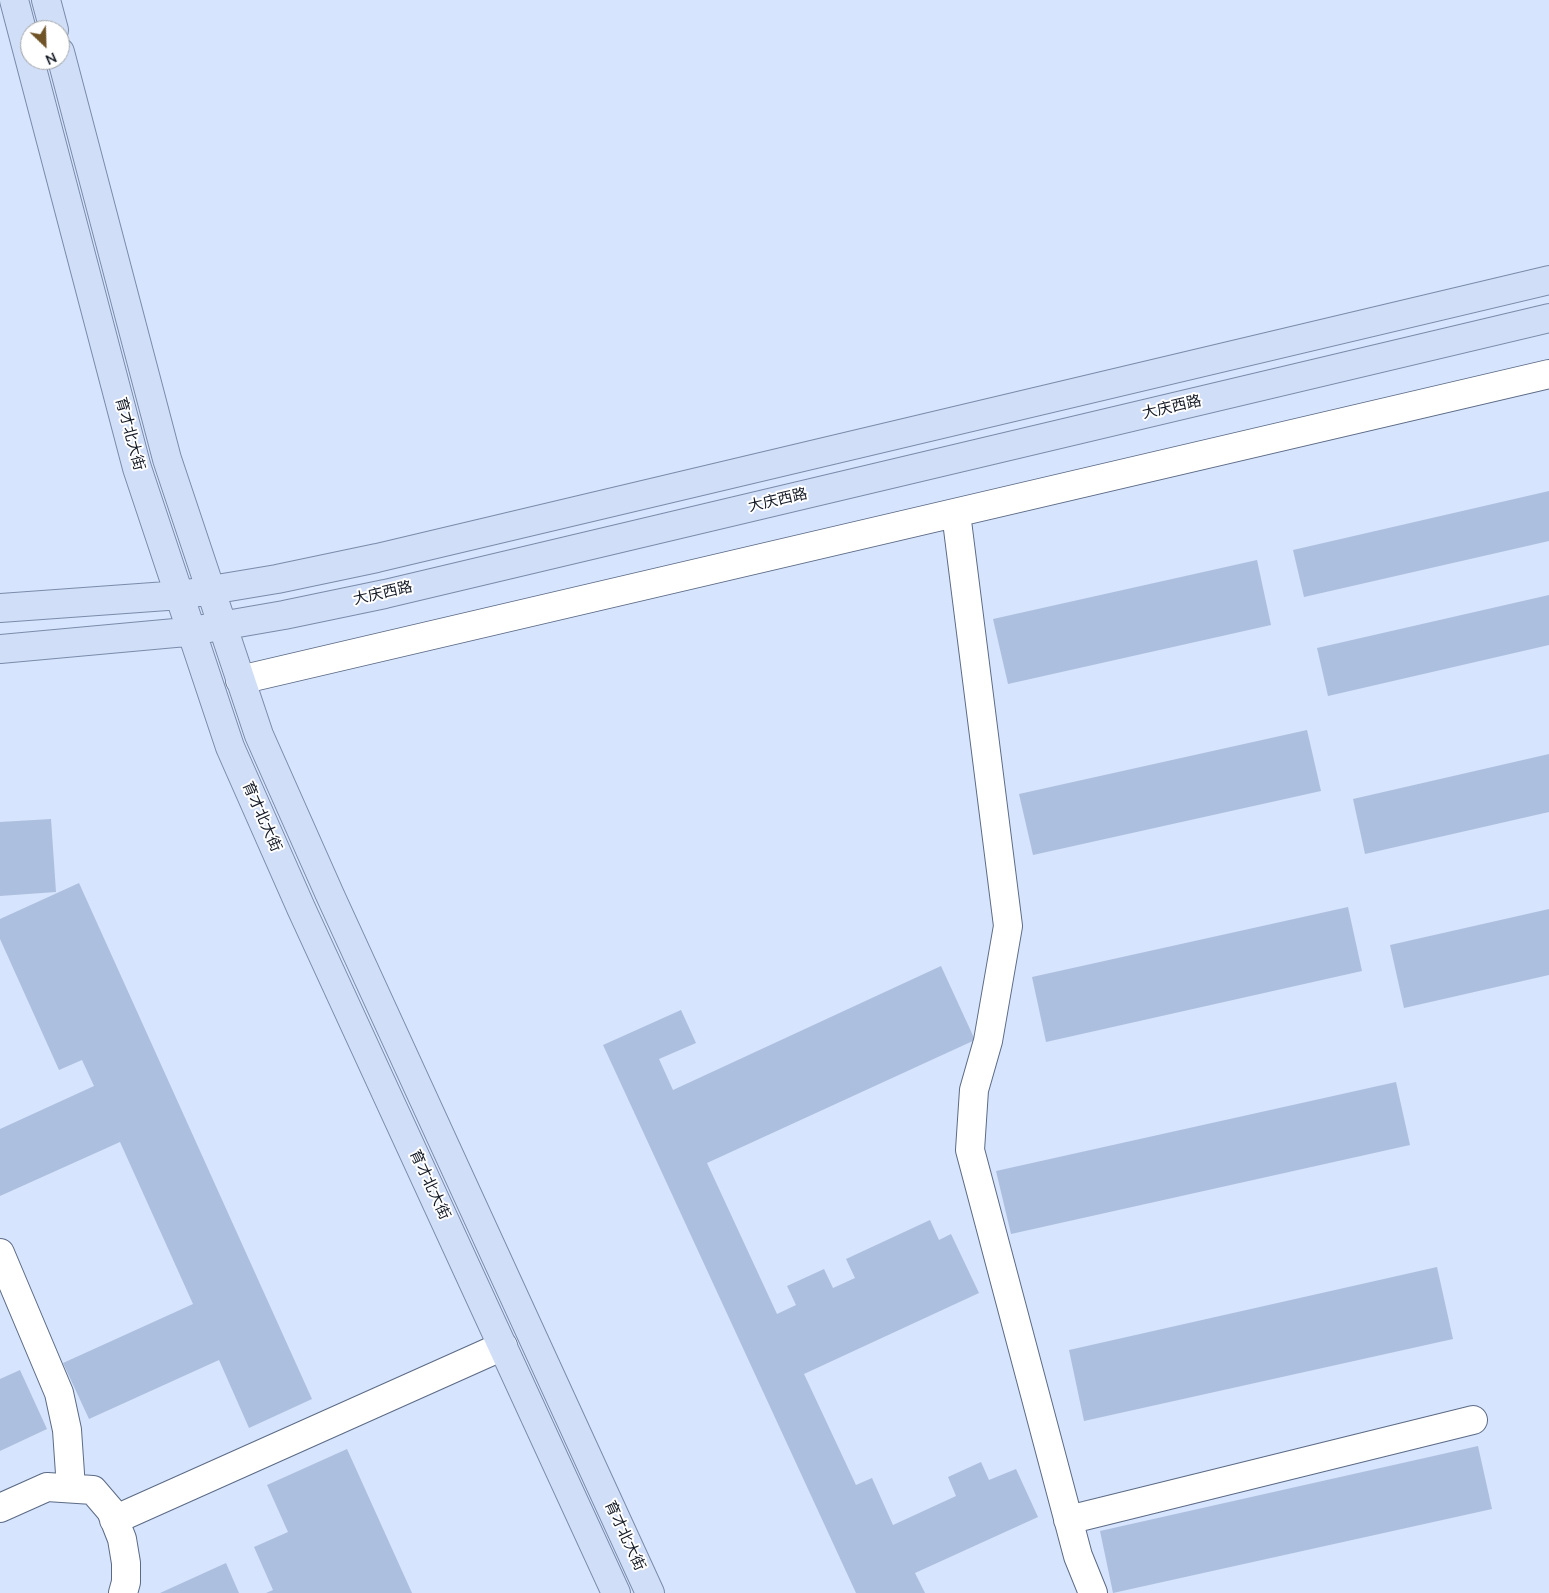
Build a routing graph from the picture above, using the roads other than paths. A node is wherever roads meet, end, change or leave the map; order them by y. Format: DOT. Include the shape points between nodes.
graph roads {
  1 [pos="14,0"];
  2 [pos="46,0"];
  3 [pos="51,20"];
  4 [pos="65,70"];
  5 [pos="1549,280"];
  6 [pos="1549,318"];
  7 [pos="1549,374"];
  8 [pos="956,513"];
  9 [pos="210,590"];
  10 [pos="179,595"];
  11 [pos="0,608"];
  12 [pos="222,626"];
  13 [pos="191,631"];
  14 [pos="0,649"];
  15 [pos="240,680"];
  16 [pos="0,1253"];
  17 [pos="503,1346"];
  18 [pos="1473,1420"];
  19 [pos="71,1488"];
  20 [pos="0,1508"];
  21 [pos="114,1520"];
  22 [pos="1068,1520"];
  23 [pos="123,1593"];
  24 [pos="616,1593"];
  25 [pos="650,1593"];
  26 [pos="1093,1593"];
  1 -- 10 [label="main road, 育才北大街" via="137,468"];
  2 -- 3 [label="main road"];
  4 -- 9 [label="main road, 育才北大街" via="167,459"];
  5 -- 9 [label="main road" via="377,558"];
  6 -- 12 [label="main road, 大庆西路" via="395,592"];
  7 -- 8 [label="street"];
  8 -- 15 [label="street"];
  8 -- 22 [label="street" via="1008,926 988,1041 974,1090 970,1150"];
  9 -- 10 [label="main road"];
  9 -- 12 [label="main road, 育才北大街"];
  10 -- 11 [label="main road"];
  10 -- 13 [label="main road, 育才北大街"];
  12 -- 13 [label="main road, 大庆西路"];
  12 -- 15 [label="main road, 育才北大街"];
  13 -- 14 [label="main road, 大庆西路"];
  13 -- 17 [label="main road, 育才北大街" via="230,747"];
  15 -- 25 [label="main road, 育才北大街" via="259,735 326,887"];
  16 -- 19 [label="street" via="59,1393 68,1430"];
  17 -- 21 [label="street"];
  17 -- 24 [label="main road, 育才北大街"];
  18 -- 22 [label="street"];
  19 -- 20 [label="street" via="47,1487"];
  19 -- 21 [label="street" via="93,1490 111,1511"];
  21 -- 23 [label="street" via="122,1539 126,1563"];
  22 -- 26 [label="street"];
}
